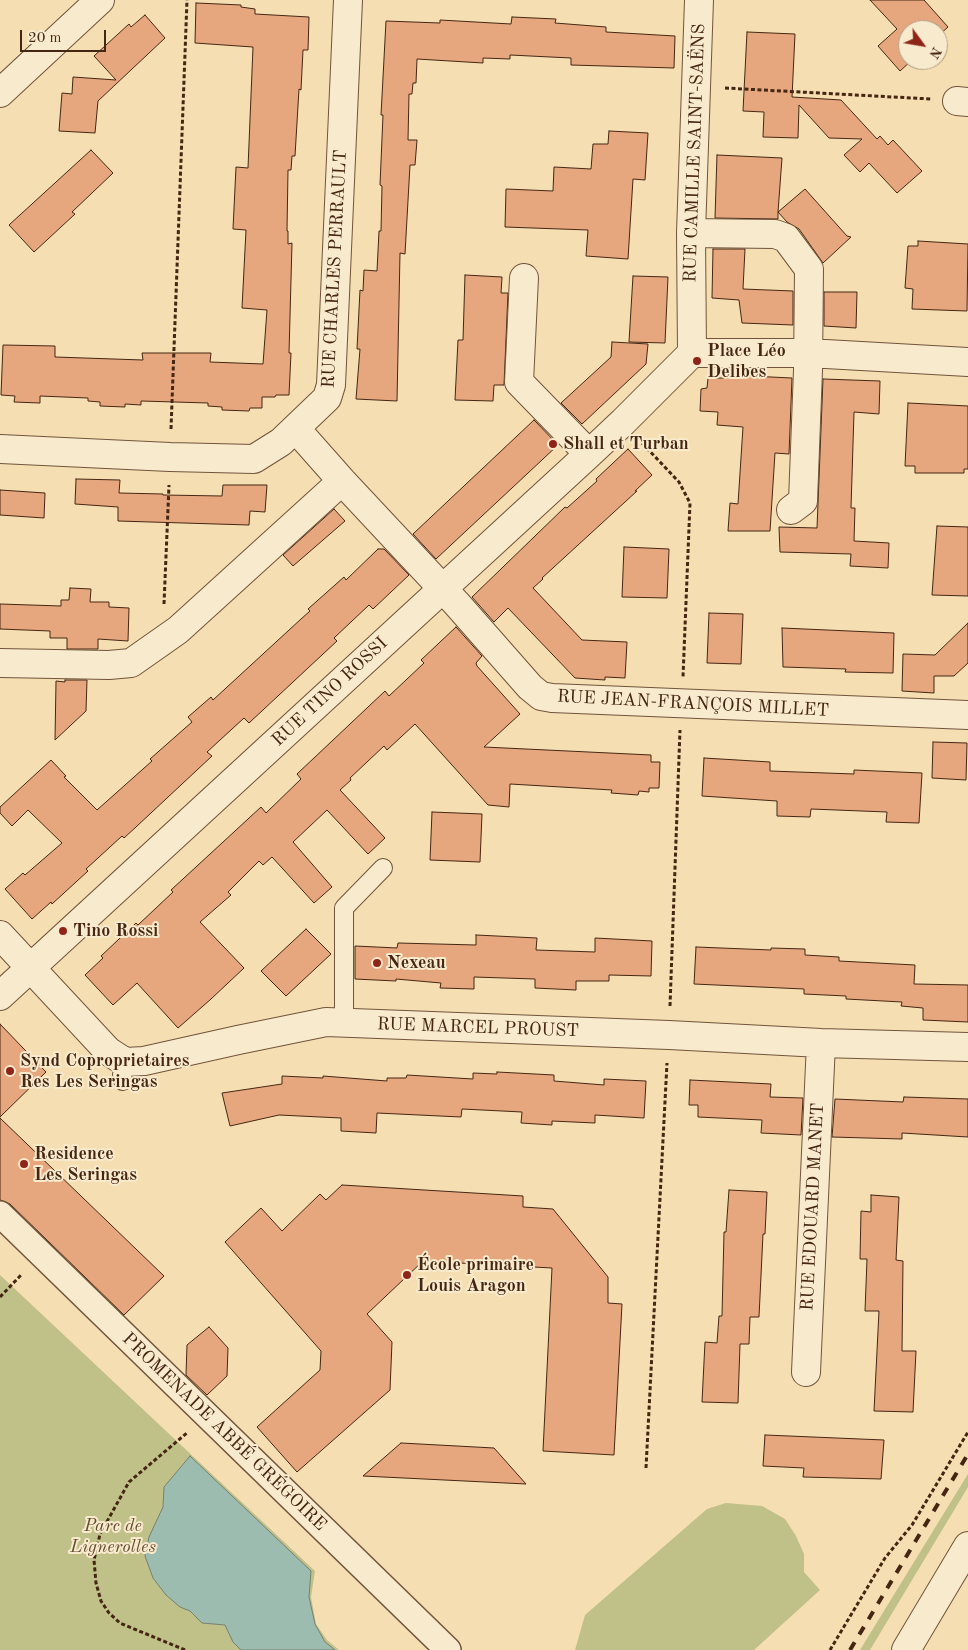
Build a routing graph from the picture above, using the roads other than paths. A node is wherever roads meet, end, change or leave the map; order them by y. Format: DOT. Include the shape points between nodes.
graph roads {
  1 [pos="100,0"];
  2 [pos="348,0"];
  3 [pos="699,0"];
  4 [pos="0,94"];
  5 [pos="691,233"];
  6 [pos="524,278"];
  7 [pos="692,353"];
  8 [pos="808,353"];
  9 [pos="968,362"];
  10 [pos="296,429"];
  11 [pos="0,449"];
  12 [pos="589,454"];
  13 [pos="342,481"];
  14 [pos="791,510"];
  15 [pos="442,588"];
  16 [pos="0,663"];
  17 [pos="968,715"];
  18 [pos="383,868"];
  19 [pos="0,935"];
  20 [pos="30,968"];
  21 [pos="0,996"];
  22 [pos="344,1023"];
  23 [pos="821,1043"];
  24 [pos="968,1047"];
  25 [pos="0,1214"];
  26 [pos="806,1372"];
  27 [pos="968,1546"];
  28 [pos="448,1650"];
  29 [pos="906,1650"];
  1 -- 4 [label="street"];
  2 -- 10 [label="street, RUE CHARLES PERRAULT" via="331,385 327,398"];
  3 -- 5 [label="street, RUE CAMILLE SAINT-SAËNS"];
  5 -- 7 [label="street, RUE CAMILLE SAINT-SAËNS"];
  5 -- 8 [label="street" via="775,234 786,238 809,269"];
  6 -- 12 [label="street" via="519,382"];
  7 -- 8 [label="street"];
  7 -- 12 [label="street, RUE TINO ROSSI"];
  8 -- 9 [label="street"];
  8 -- 14 [label="street" via="803,501"];
  10 -- 11 [label="street, RUE CHARLES PERRAULT" via="254,459"];
  10 -- 13 [label="street, RUE JEAN-FRANÇOIS MILLET"];
  12 -- 15 [label="street, RUE TINO ROSSI"];
  13 -- 15 [label="street, RUE JEAN-FRANÇOIS MILLET"];
  13 -- 16 [label="street" via="178,630 131,663"];
  15 -- 17 [label="street, RUE JEAN-FRANÇOIS MILLET" via="541,696"];
  15 -- 20 [label="street, RUE TINO ROSSI"];
  18 -- 22 [label="lane" via="344,908"];
  19 -- 20 [label="street, RUE MARCEL PROUST"];
  20 -- 21 [label="street, RUE TINO ROSSI"];
  20 -- 22 [label="street, RUE MARCEL PROUST" via="124,1071 144,1061 326,1022"];
  22 -- 23 [label="street, RUE MARCEL PROUST"];
  23 -- 24 [label="street, RUE MARCEL PROUST"];
  23 -- 26 [label="street, RUE EDOUARD MANET"];
  25 -- 28 [label="street, PROMENADE ABBÉ GRÉGOIRE"];
  27 -- 29 [label="street"];
}
